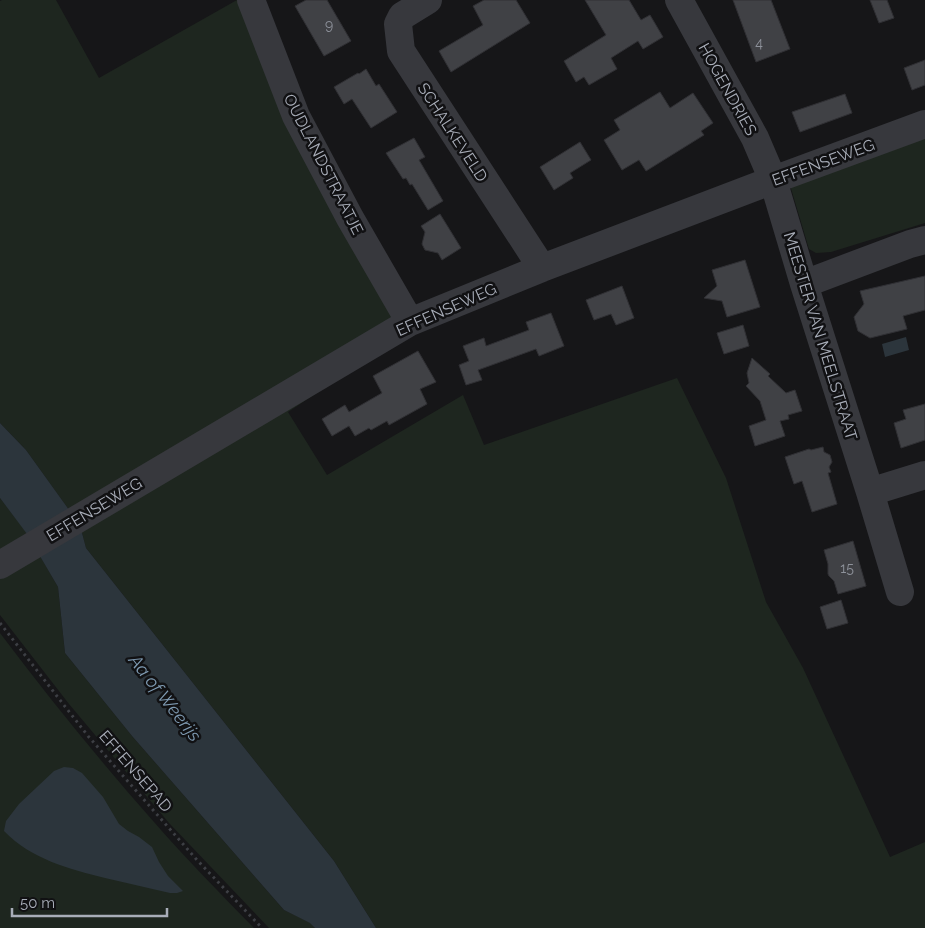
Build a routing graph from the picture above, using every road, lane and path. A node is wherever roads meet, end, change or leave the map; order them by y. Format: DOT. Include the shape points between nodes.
graph roads {
  1 [pos="251,0"];
  2 [pos="428,0"];
  3 [pos="679,0"];
  4 [pos="925,124"];
  5 [pos="773,180"];
  6 [pos="925,240"];
  7 [pos="542,268"];
  8 [pos="804,284"];
  9 [pos="410,322"];
  10 [pos="925,475"];
  11 [pos="870,492"];
  12 [pos="4,562"];
  13 [pos="900,592"];
  14 [pos="0,623"];
  15 [pos="262,928"];
  1 -- 9 [label="street, OUDLANDSTRAATJE" via="296,116"];
  2 -- 7 [label="street, SCHALKEVELD" via="402,16 398,24 401,51"];
  3 -- 5 [label="street, HOGENDRIES" via="755,138"];
  4 -- 5 [label="street, EFFENSEWEG"];
  5 -- 7 [label="street, EFFENSEWEG"];
  5 -- 8 [label="street, MEESTER VAN MEELSTRAAT"];
  6 -- 8 [label="street"];
  7 -- 9 [label="street, EFFENSEWEG"];
  8 -- 11 [label="street, MEESTER VAN MEELSTRAAT"];
  9 -- 12 [label="street, EFFENSEWEG"];
  10 -- 11 [label="street"];
  11 -- 13 [label="street, MEESTER VAN MEELSTRAAT"];
  14 -- 15 [label="path, EFFENSEPAD" via="88,736 196,860"];
}
